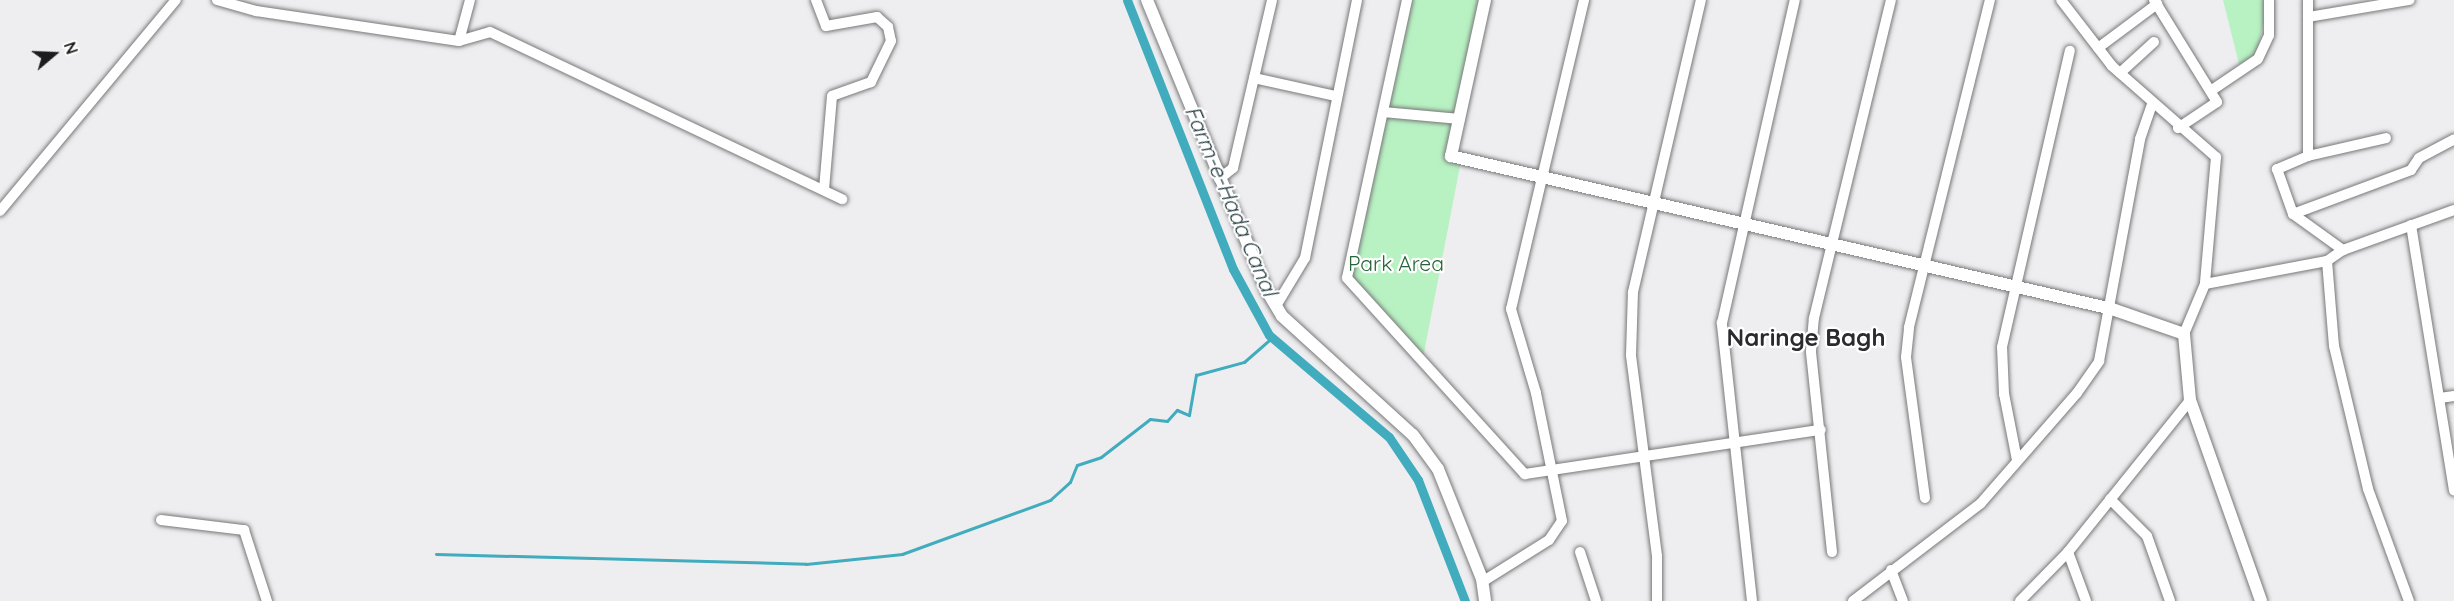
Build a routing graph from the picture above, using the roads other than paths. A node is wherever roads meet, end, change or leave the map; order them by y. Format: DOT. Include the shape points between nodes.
graph roads {
  1 [pos="176,0"];
  2 [pos="217,0"];
  3 [pos="276,0"];
  4 [pos="470,0"];
  5 [pos="816,0"];
  6 [pos="1147,0"];
  7 [pos="1272,0"];
  8 [pos="1357,0"];
  9 [pos="1407,0"];
  10 [pos="1485,0"];
  11 [pos="1584,0"];
  12 [pos="1701,0"];
  13 [pos="1795,0"];
  14 [pos="1891,0"];
  15 [pos="1990,0"];
  16 [pos="2269,0"];
  17 [pos="2308,0"];
  18 [pos="2410,0"];
  19 [pos="2065,2"];
  20 [pos="2156,2"];
  21 [pos="273,13"];
  22 [pos="2308,17"];
  23 [pos="459,40"];
  24 [pos="2154,42"];
  25 [pos="2098,48"];
  26 [pos="2070,51"];
  27 [pos="2121,73"];
  28 [pos="1254,78"];
  29 [pos="2212,90"];
  30 [pos="1336,96"];
  31 [pos="2152,104"];
  32 [pos="1383,112"];
  33 [pos="1460,119"];
  34 [pos="2178,128"];
  35 [pos="2386,138"];
  36 [pos="2454,139"];
  37 [pos="2308,156"];
  38 [pos="1219,179"];
  39 [pos="1545,180"];
  40 [pos="824,190"];
  41 [pos="842,199"];
  42 [pos="1654,204"];
  43 [pos="2454,210"];
  44 [pos="0,211"];
  45 [pos="2294,214"];
  46 [pos="2411,225"];
  47 [pos="1742,227"];
  48 [pos="1834,247"];
  49 [pos="2343,250"];
  50 [pos="2326,261"];
  51 [pos="1925,266"];
  52 [pos="2205,284"];
  53 [pos="2015,290"];
  54 [pos="1276,306"];
  55 [pos="2112,309"];
  56 [pos="2184,333"];
  57 [pos="2454,396"];
  58 [pos="2440,398"];
  59 [pos="2190,400"];
  60 [pos="1821,430"];
  61 [pos="1736,440"];
  62 [pos="1644,453"];
  63 [pos="2017,460"];
  64 [pos="1551,467"];
  65 [pos="2454,491"];
  66 [pos="1925,498"];
  67 [pos="2110,499"];
  68 [pos="161,520"];
  69 [pos="1580,552"];
  70 [pos="1832,552"];
  71 [pos="2068,552"];
  72 [pos="1891,570"];
  73 [pos="1482,582"];
  74 [pos="267,601"];
  75 [pos="1485,601"];
  76 [pos="1596,601"];
  77 [pos="1658,601"];
  78 [pos="1752,601"];
  79 [pos="1853,601"];
  80 [pos="1902,601"];
  81 [pos="2020,601"];
  82 [pos="2086,601"];
  83 [pos="2170,601"];
  84 [pos="2261,601"];
  85 [pos="2409,601"];
  1 -- 44 [label="street"];
  2 -- 21 [label="street"];
  3 -- 21 [label="street"];
  4 -- 23 [label="street"];
  5 -- 40 [label="street" via="826,26 877,17 888,27 891,41 871,82 832,96"];
  6 -- 38 [label="street"];
  7 -- 28 [label="street"];
  8 -- 30 [label="street"];
  9 -- 32 [label="street"];
  10 -- 33 [label="street"];
  11 -- 39 [label="street"];
  12 -- 42 [label="street"];
  13 -- 47 [label="street"];
  14 -- 48 [label="street"];
  15 -- 51 [label="street"];
  16 -- 29 [label="street" via="2269,35 2258,59"];
  17 -- 22 [label="street"];
  18 -- 22 [label="street"];
  19 -- 25 [label="street"];
  20 -- 25 [label="street"];
  20 -- 29 [label="street"];
  21 -- 23 [label="street"];
  22 -- 37 [label="street"];
  23 -- 40 [label="street" via="490,32"];
  24 -- 27 [label="street"];
  25 -- 27 [label="street"];
  26 -- 53 [label="street"];
  27 -- 31 [label="street"];
  28 -- 30 [label="street"];
  28 -- 38 [label="street" via="1233,168"];
  29 -- 34 [label="street" via="2217,102"];
  30 -- 54 [label="street" via="1305,258"];
  31 -- 34 [label="street"];
  31 -- 55 [label="street" via="2140,139"];
  32 -- 33 [label="street"];
  32 -- 64 [label="street" via="1347,278 1525,474"];
  33 -- 39 [label="street" via="1451,156"];
  34 -- 52 [label="street" via="2216,157"];
  35 -- 37 [label="street"];
  36 -- 45 [label="street" via="2419,158 2411,170"];
  37 -- 45 [label="street" via="2277,169"];
  38 -- 54 [label="street"];
  39 -- 42 [label="street"];
  39 -- 64 [label="street" via="1511,309"];
  40 -- 41 [label="street"];
  42 -- 47 [label="street"];
  42 -- 62 [label="street" via="1633,292 1631,355"];
  43 -- 46 [label="street"];
  45 -- 49 [label="street"];
  46 -- 49 [label="street"];
  46 -- 58 [label="street"];
  47 -- 48 [label="street"];
  47 -- 61 [label="street" via="1722,323"];
  48 -- 51 [label="street"];
  48 -- 60 [label="street" via="1811,351"];
  49 -- 50 [label="street"];
  50 -- 52 [label="street"];
  50 -- 85 [label="street" via="2334,346 2367,489"];
  51 -- 53 [label="street"];
  51 -- 66 [label="street" via="1906,357"];
  52 -- 56 [label="street"];
  53 -- 55 [label="street"];
  53 -- 63 [label="street" via="2002,347 2004,394"];
  54 -- 73 [label="street" via="1413,435 1438,469"];
  55 -- 56 [label="street"];
  55 -- 63 [label="street" via="2099,361 2078,393"];
  56 -- 59 [label="street"];
  57 -- 58 [label="street"];
  58 -- 65 [label="street"];
  59 -- 67 [label="street"];
  59 -- 84 [label="street"];
  60 -- 61 [label="street"];
  60 -- 70 [label="street"];
  61 -- 62 [label="street"];
  61 -- 78 [label="street"];
  62 -- 64 [label="street"];
  62 -- 77 [label="street"];
  63 -- 72 [label="street" via="1981,503"];
  64 -- 73 [label="street" via="1562,521 1549,540"];
  67 -- 71 [label="street"];
  67 -- 83 [label="street" via="2147,536"];
  68 -- 74 [label="street" via="243,530"];
  69 -- 76 [label="street"];
  71 -- 81 [label="street"];
  71 -- 82 [label="street"];
  72 -- 79 [label="street"];
  72 -- 80 [label="street"];
  73 -- 75 [label="street"];
}
